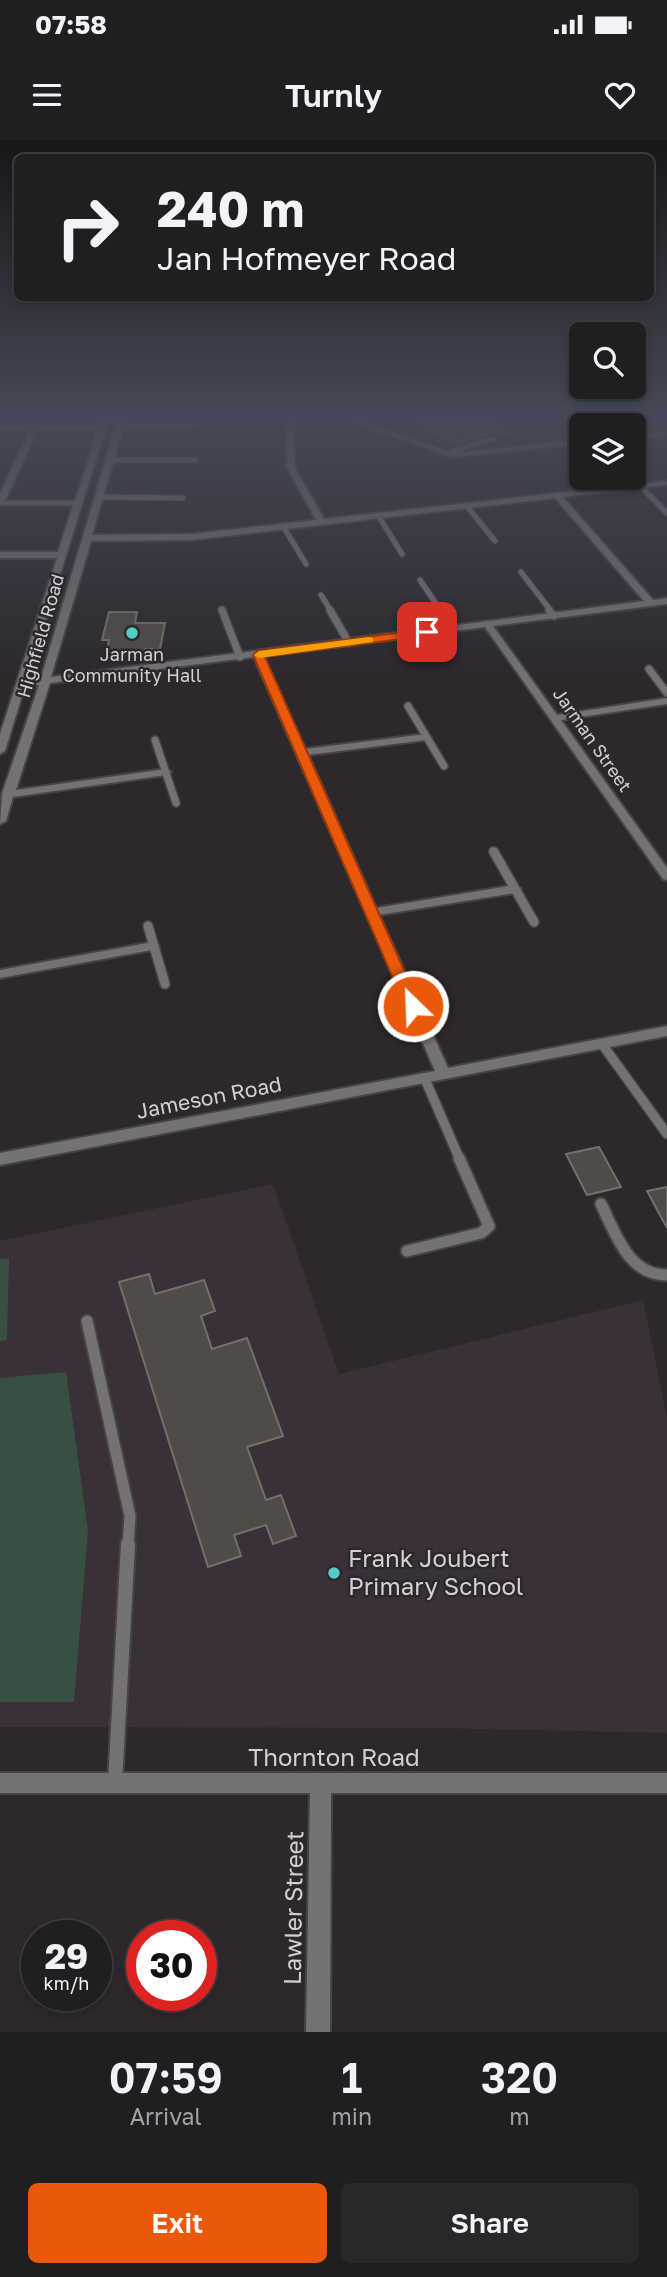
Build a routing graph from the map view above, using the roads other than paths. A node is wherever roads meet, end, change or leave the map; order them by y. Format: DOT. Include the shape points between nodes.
graph roads {
  1 [pos="77,506"];
  2 [pos="96,506"];
  3 [pos="312,506"];
  4 [pos="455,506"];
  5 [pos="467,506"];
  6 [pos="567,506"];
  7 [pos="378,515"];
  8 [pos="321,522"];
  9 [pos="283,526"];
  10 [pos="87,538"];
  11 [pos="495,541"];
  12 [pos="402,554"];
  13 [pos="0,555"];
  14 [pos="62,555"];
  15 [pos="306,564"];
  16 [pos="520,572"];
  17 [pos="420,580"];
  18 [pos="321,594"];
  19 [pos="667,601"];
  20 [pos="651,603"];
  21 [pos="222,609"];
  22 [pos="554,616"];
  23 [pos="487,624"];
  24 [pos="453,629"];
  25 [pos="349,643"];
  26 [pos="258,655"];
  27 [pos="240,657"];
  28 [pos="649,669"];
  29 [pos="45,682"];
  30 [pos="21,684"];
  31 [pos="667,692"];
  32 [pos="667,701"];
  33 [pos="408,706"];
  34 [pos="555,718"];
  35 [pos="426,737"];
  36 [pos="155,740"];
  37 [pos="25,742"];
  38 [pos="1,745"];
  39 [pos="300,753"];
  40 [pos="444,766"];
  41 [pos="166,772"];
  42 [pos="8,794"];
  43 [pos="176,803"];
  44 [pos="0,821"];
  45 [pos="493,852"];
  46 [pos="663,864"];
  47 [pos="667,876"];
  48 [pos="515,889"];
  49 [pos="371,913"];
  50 [pos="534,922"];
  51 [pos="148,926"];
  52 [pos="153,946"];
  53 [pos="0,974"];
  54 [pos="165,984"];
  55 [pos="667,1031"];
  56 [pos="602,1044"];
  57 [pos="444,1075"];
  58 [pos="425,1079"];
  59 [pos="667,1134"];
  60 [pos="0,1159"];
  61 [pos="601,1204"];
  62 [pos="407,1251"];
  63 [pos="667,1275"];
  64 [pos="87,1321"];
  65 [pos="0,1783"];
  66 [pos="115,1783"];
  67 [pos="667,1783"];
  68 [pos="321,1784"];
  69 [pos="318,2032"];
  1 -- 14 [label="street, Highfield Road"];
  2 -- 10 [label="street, Highfield Road"];
  3 -- 8 [label="street"];
  4 -- 7 [label="street"];
  5 -- 11 [label="lane"];
  6 -- 20 [label="street"];
  7 -- 8 [label="street"];
  7 -- 12 [label="lane"];
  8 -- 9 [label="street"];
  9 -- 10 [label="street" via="176,538"];
  9 -- 15 [label="lane"];
  10 -- 29 [label="street, Highfield Road"];
  13 -- 14 [label="street"];
  14 -- 30 [label="street, Highfield Road"];
  16 -- 22 [label="lane"];
  17 -- 24 [label="lane"];
  18 -- 25 [label="lane"];
  19 -- 20 [label="street"];
  20 -- 22 [label="street"];
  21 -- 27 [label="lane"];
  22 -- 23 [label="street"];
  23 -- 24 [label="street"];
  23 -- 34 [label="street, Jarman Street"];
  24 -- 25 [label="street"];
  25 -- 26 [label="street"];
  26 -- 27 [label="street"];
  26 -- 39 [label="street"];
  27 -- 29 [label="street"];
  28 -- 31 [label="lane"];
  29 -- 30 [label="street"];
  29 -- 37 [label="street, Highfield Road"];
  30 -- 38 [label="street, Highfield Road"];
  32 -- 34 [label="street"];
  33 -- 35 [label="lane"];
  34 -- 46 [label="street, Jarman Street"];
  35 -- 39 [label="street"];
  35 -- 40 [label="lane"];
  36 -- 41 [label="lane"];
  37 -- 38 [label="street"];
  37 -- 42 [label="street, Highfield Road"];
  39 -- 49 [label="street"];
  41 -- 42 [label="street"];
  41 -- 43 [label="lane"];
  42 -- 44 [label="street, Highfield Road"];
  45 -- 48 [label="lane"];
  46 -- 47 [label="street, Jarman Street"];
  48 -- 49 [label="street"];
  48 -- 50 [label="lane"];
  49 -- 57 [label="street"];
  51 -- 52 [label="lane"];
  52 -- 53 [label="street"];
  52 -- 54 [label="lane"];
  55 -- 56 [label="street, Jameson Road"];
  56 -- 57 [label="street, Jameson Road"];
  56 -- 59 [label="lane"];
  57 -- 58 [label="street, Jameson Road"];
  58 -- 60 [label="street, Jameson Road"];
  58 -- 62 [label="lane" via="489,1226 481,1233"];
  61 -- 63 [label="lane" via="634,1263 655,1277"];
  64 -- 66 [label="lane" via="130,1516"];
  65 -- 66 [label="street, Thornton Road"];
  66 -- 68 [label="street, Thornton Road"];
  67 -- 68 [label="street, Thornton Road"];
  68 -- 69 [label="street, Lawler Street"];
}
